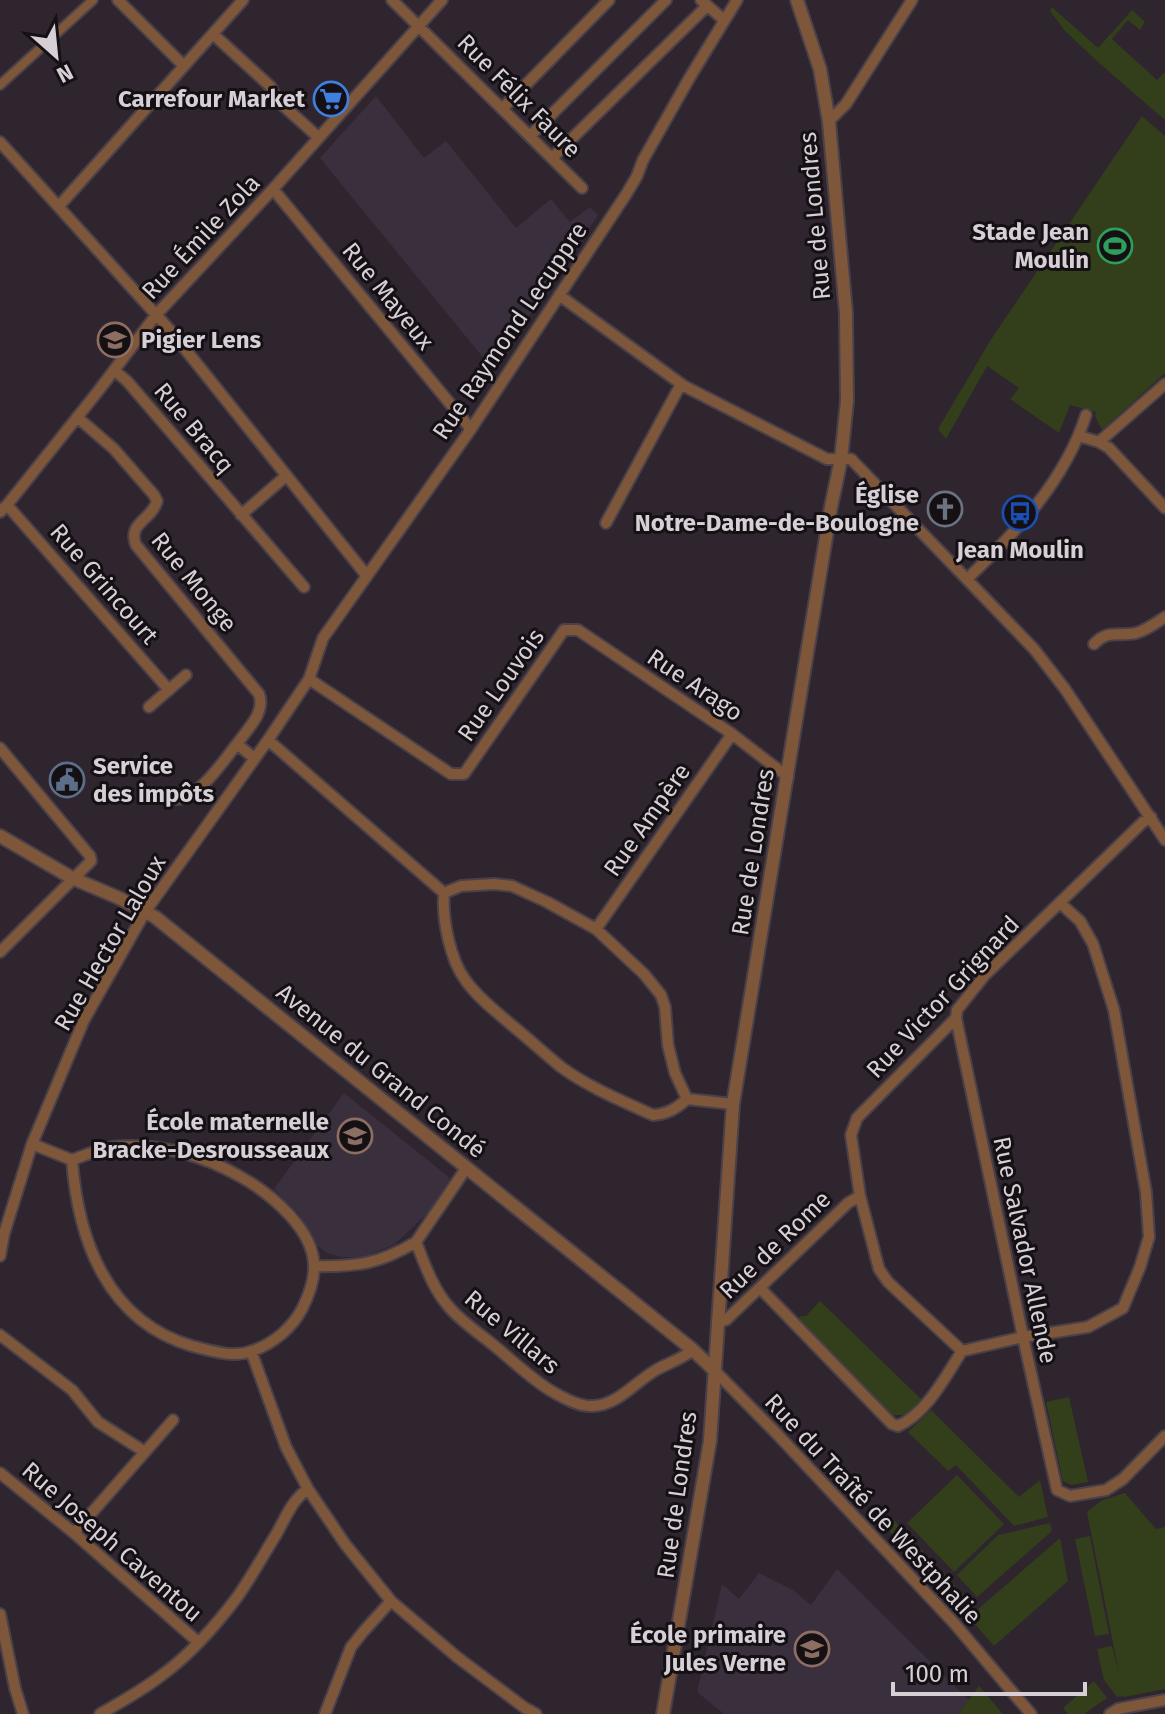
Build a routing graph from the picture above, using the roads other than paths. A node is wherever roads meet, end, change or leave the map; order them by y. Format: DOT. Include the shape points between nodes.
graph roads {
  1 [pos="93,0"];
  2 [pos="118,0"];
  3 [pos="243,0"];
  4 [pos="392,0"];
  5 [pos="442,0"];
  6 [pos="609,0"];
  7 [pos="666,0"];
  8 [pos="737,0"];
  9 [pos="797,0"];
  10 [pos="912,0"];
  11 [pos="704,3"];
  12 [pos="724,20"];
  13 [pos="418,26"];
  14 [pos="213,34"];
  15 [pos="184,66"];
  16 [pos="0,85"];
  17 [pos="502,109"];
  18 [pos="829,121"];
  19 [pos="530,136"];
  20 [pos="318,137"];
  21 [pos="0,142"];
  22 [pos="552,158"];
  23 [pos="582,188"];
  24 [pos="273,189"];
  25 [pos="59,206"];
  26 [pos="559,295"];
  27 [pos="156,315"];
  28 [pos="114,370"];
  29 [pos="681,384"];
  30 [pos="1165,384"];
  31 [pos="1086,415"];
  32 [pos="77,417"];
  33 [pos="471,429"];
  34 [pos="1079,436"];
  35 [pos="1099,442"];
  36 [pos="841,459"];
  37 [pos="286,476"];
  38 [pos="4,508"];
  39 [pos="1165,508"];
  40 [pos="241,515"];
  41 [pos="606,523"];
  42 [pos="367,576"];
  43 [pos="967,579"];
  44 [pos="304,587"];
  45 [pos="1165,617"];
  46 [pos="578,630"];
  47 [pos="1094,644"];
  48 [pos="186,675"];
  49 [pos="309,679"];
  50 [pos="169,690"];
  51 [pos="149,707"];
  52 [pos="732,734"];
  53 [pos="268,740"];
  54 [pos="237,744"];
  55 [pos="0,748"];
  56 [pos="254,758"];
  57 [pos="788,777"];
  58 [pos="177,799"];
  59 [pos="1151,817"];
  60 [pos="0,836"];
  61 [pos="1165,840"];
  62 [pos="72,878"];
  63 [pos="444,893"];
  64 [pos="1060,903"];
  65 [pos="145,912"];
  66 [pos="596,929"];
  67 [pos="0,952"];
  68 [pos="956,1018"];
  69 [pos="687,1099"];
  70 [pos="733,1104"];
  71 [pos="32,1144"];
  72 [pos="72,1160"];
  73 [pos="467,1167"];
  74 [pos="860,1196"];
  75 [pos="416,1242"];
  76 [pos="0,1256"];
  77 [pos="314,1266"];
  78 [pos="760,1288"];
  79 [pos="718,1322"];
  80 [pos="0,1335"];
  81 [pos="1023,1337"];
  82 [pos="693,1350"];
  83 [pos="251,1351"];
  84 [pos="962,1351"];
  85 [pos="715,1371"];
  86 [pos="173,1420"];
  87 [pos="1165,1436"];
  88 [pos="145,1452"];
  89 [pos="0,1473"];
  90 [pos="308,1489"];
  91 [pos="74,1533"];
  92 [pos="391,1601"];
  93 [pos="0,1614"];
  94 [pos="198,1642"];
  95 [pos="1165,1700"];
  96 [pos="522,1711"];
  97 [pos="23,1714"];
  98 [pos="100,1714"];
  99 [pos="325,1714"];
  100 [pos="536,1714"];
  101 [pos="663,1714"];
  102 [pos="1031,1714"];
  103 [pos="1110,1714"];
  1 -- 16 [label="street"];
  2 -- 15 [label="street"];
  3 -- 14 [label="street"];
  4 -- 13 [label="street, Rue Félix Faure"];
  5 -- 13 [label="street, Rue Émile Zola"];
  6 -- 17 [label="street"];
  7 -- 19 [label="street"];
  8 -- 12 [label="street, Rue Raymond Lecuppre"];
  9 -- 18 [label="street, Rue de Londres" via="820,69"];
  10 -- 18 [label="street" via="846,104"];
  11 -- 12 [label="street"];
  11 -- 22 [label="street"];
  12 -- 26 [label="street, Rue Raymond Lecuppre" via="627,193"];
  13 -- 17 [label="street, Rue Félix Faure"];
  13 -- 20 [label="street, Rue Émile Zola"];
  14 -- 15 [label="street"];
  14 -- 20 [label="street"];
  15 -- 25 [label="street"];
  17 -- 19 [label="street, Rue Félix Faure"];
  18 -- 36 [label="street, Rue de Londres" via="846,313 847,401"];
  19 -- 22 [label="street, Rue Félix Faure"];
  20 -- 24 [label="street, Rue Émile Zola"];
  21 -- 25 [label="street"];
  22 -- 23 [label="street, Rue Félix Faure"];
  24 -- 27 [label="street, Rue Émile Zola"];
  24 -- 33 [label="street, Rue Mayeux"];
  25 -- 27 [label="street"];
  26 -- 29 [label="street"];
  26 -- 33 [label="street, Rue Raymond Lecuppre"];
  27 -- 28 [label="street, Rue Émile Zola"];
  27 -- 37 [label="street"];
  28 -- 32 [label="street, Rue Émile Zola"];
  28 -- 40 [label="street, Rue Bracq"];
  29 -- 36 [label="street" via="827,459"];
  29 -- 41 [label="street"];
  30 -- 35 [label="street"];
  31 -- 34 [label="street"];
  32 -- 38 [label="street, Rue Émile Zola"];
  32 -- 54 [label="street, Rue Monge" via="154,495 155,508 134,530 136,545 259,694 260,712"];
  33 -- 42 [label="street, Rue Raymond Lecuppre"];
  34 -- 35 [label="street"];
  34 -- 43 [label="street" via="1031,511"];
  35 -- 39 [label="street"];
  36 -- 43 [label="street" via="851,459"];
  36 -- 57 [label="street, Rue de Londres"];
  37 -- 40 [label="street"];
  37 -- 42 [label="street"];
  38 -- 50 [label="street, Rue Grincourt" via="29,528"];
  40 -- 44 [label="street, Rue Bracq"];
  42 -- 49 [label="street, Rue Raymond Lecuppre" via="323,638"];
  43 -- 59 [label="street" via="1034,649"];
  45 -- 47 [label="street" via="1141,632 1105,634"];
  46 -- 49 [label="street, Rue Louvois" via="564,630 464,774 451,774"];
  46 -- 52 [label="street, Rue Arago"];
  48 -- 50 [label="street"];
  49 -- 53 [label="street, Rue Hector Laloux"];
  50 -- 51 [label="street"];
  52 -- 57 [label="street, Rue Arago"];
  52 -- 66 [label="street, Rue Ampère"];
  53 -- 56 [label="street, Rue Hector Laloux"];
  53 -- 63 [label="street"];
  54 -- 56 [label="street"];
  54 -- 58 [label="street" via="201,787"];
  55 -- 62 [label="street" via="90,856"];
  56 -- 65 [label="street, Rue Hector Laloux"];
  57 -- 70 [label="street, Rue de Londres"];
  59 -- 61 [label="street"];
  59 -- 64 [label="street, Rue Victor Grignard"];
  60 -- 62 [label="street, Avenue du Grand Condé"];
  62 -- 65 [label="street, Avenue du Grand Condé"];
  62 -- 67 [label="street"];
  63 -- 66 [label="street" via="461,886 512,886"];
  63 -- 69 [label="street" via="450,945 465,980 514,1027 563,1068 653,1115 676,1109"];
  64 -- 68 [label="street, Rue Victor Grignard" via="985,975"];
  64 -- 81 [label="street" via="1080,921 1093,944 1114,1010 1149,1237 1123,1308 1088,1327"];
  65 -- 71 [label="street, Rue Hector Laloux" via="84,1020"];
  65 -- 73 [label="street, Avenue du Grand Condé"];
  66 -- 69 [label="street" via="661,995 675,1073"];
  68 -- 74 [label="street, Rue Victor Grignard" via="857,1118 851,1135"];
  68 -- 81 [label="street, Rue Salvador Allende"];
  69 -- 70 [label="street"];
  70 -- 79 [label="street, Rue de Londres"];
  71 -- 72 [label="street"];
  71 -- 76 [label="street, Rue Hector Laloux"];
  72 -- 77 [label="street" via="111,1147 134,1146 176,1151 217,1165 259,1188 290,1215"];
  72 -- 83 [label="street" via="86,1239 115,1294 153,1329 185,1343 223,1353"];
  73 -- 75 [label="street"];
  73 -- 82 [label="street, Avenue du Grand Condé"];
  74 -- 78 [label="street, Rue de Rome"];
  74 -- 84 [label="street, Rue Victor Grignard" via="879,1269"];
  75 -- 77 [label="street" via="366,1264"];
  75 -- 82 [label="street, Rue Villars" via="450,1309 553,1392 582,1405 612,1401"];
  77 -- 83 [label="street" via="307,1299 294,1323"];
  78 -- 79 [label="street, Rue de Rome"];
  78 -- 84 [label="street" via="898,1426 924,1406"];
  79 -- 85 [label="street, Rue de Londres"];
  80 -- 88 [label="street" via="72,1390 98,1422"];
  81 -- 84 [label="street"];
  81 -- 87 [label="street, Rue Salvador Allende" via="1057,1490 1070,1496 1106,1490"];
  82 -- 85 [label="street, Avenue du Grand Condé"];
  83 -- 90 [label="street" via="286,1447"];
  85 -- 101 [label="street, Rue de Londres" via="710,1441"];
  85 -- 102 [label="street, Rue du Traîté de Westphalie" via="954,1623"];
  86 -- 88 [label="street"];
  88 -- 91 [label="street"];
  89 -- 91 [label="street, Rue Joseph Caventou"];
  90 -- 92 [label="street"];
  90 -- 94 [label="street" via="292,1504 238,1596"];
  91 -- 94 [label="street, Rue Joseph Caventou"];
  92 -- 96 [label="street"];
  92 -- 99 [label="street" via="351,1647"];
  93 -- 97 [label="street"];
  94 -- 98 [label="street" via="162,1675"];
  95 -- 103 [label="street"];
  96 -- 100 [label="street"];
}
